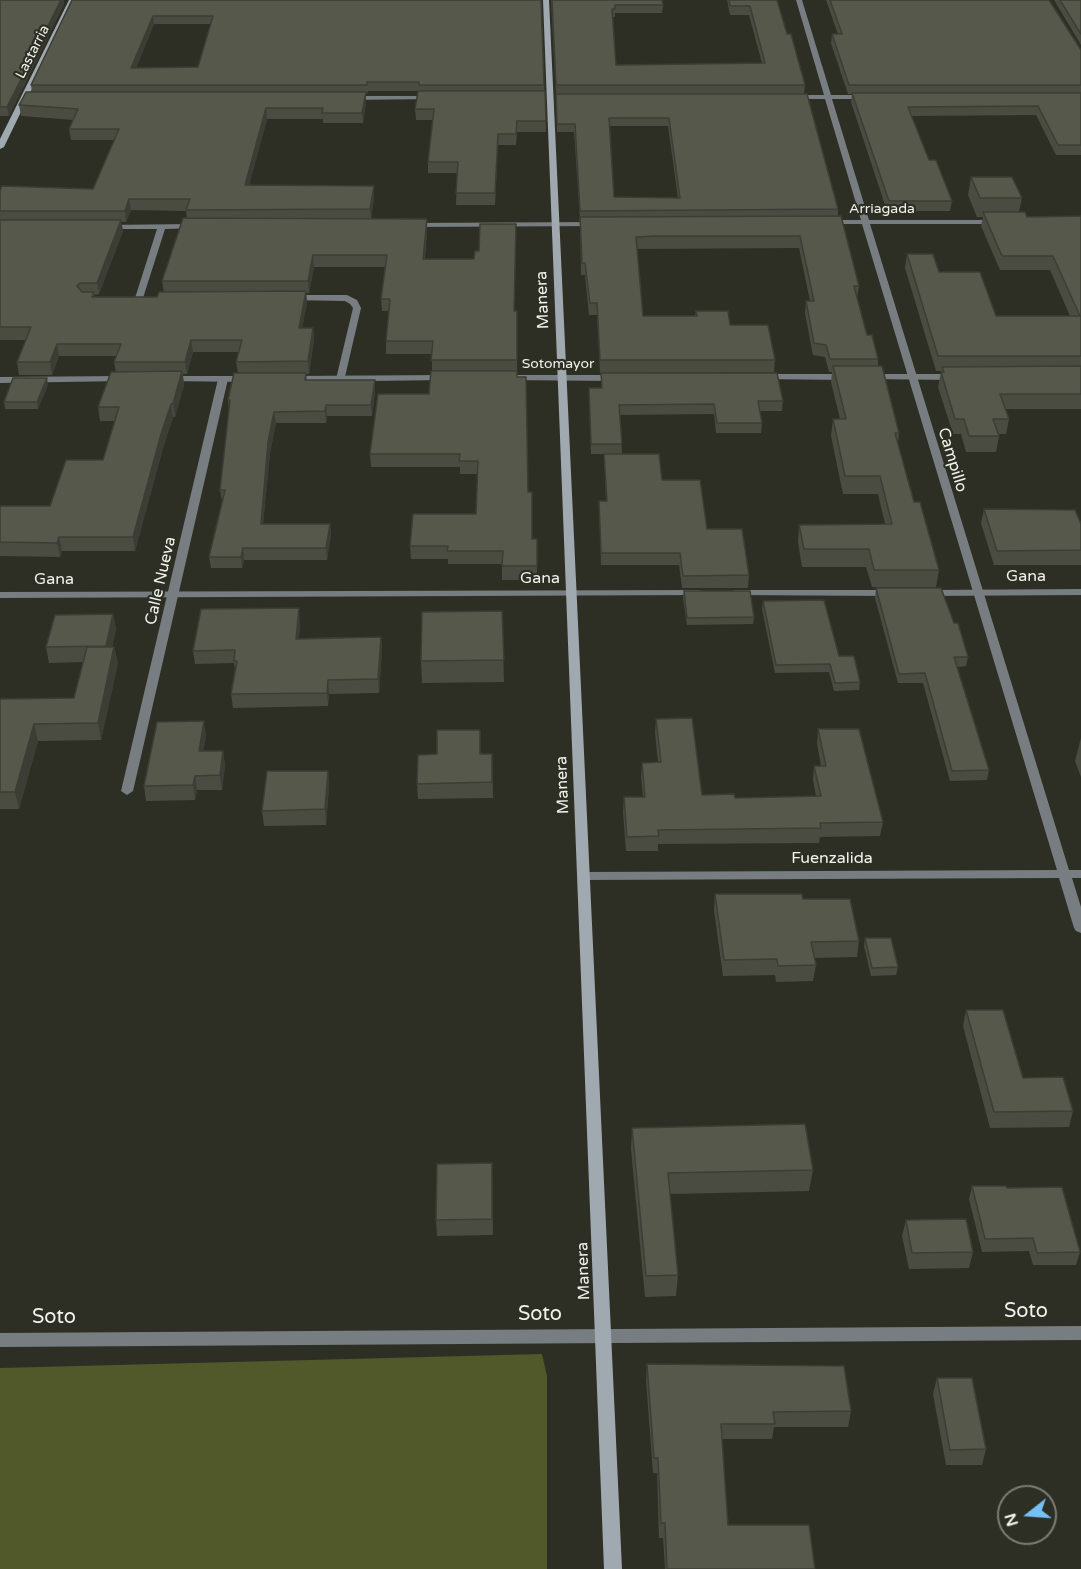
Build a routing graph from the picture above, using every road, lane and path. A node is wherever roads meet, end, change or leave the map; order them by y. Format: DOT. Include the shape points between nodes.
graph roads {
  1 [pos="72,0"];
  2 [pos="546,0"];
  3 [pos="799,0"];
  4 [pos="62,1"];
  5 [pos="83,1"];
  6 [pos="828,97"];
  7 [pos="23,98"];
  8 [pos="33,98"];
  9 [pos="338,98"];
  10 [pos="444,98"];
  11 [pos="782,98"];
  12 [pos="871,98"];
  13 [pos="0,147"];
  14 [pos="817,222"];
  15 [pos="865,222"];
  16 [pos="1001,222"];
  17 [pos="556,224"];
  18 [pos="604,224"];
  19 [pos="399,225"];
  20 [pos="210,226"];
  21 [pos="93,227"];
  22 [pos="162,227"];
  23 [pos="128,298"];
  24 [pos="139,298"];
  25 [pos="150,298"];
  26 [pos="278,298"];
  27 [pos="756,377"];
  28 [pos="851,377"];
  29 [pos="863,377"];
  30 [pos="911,377"];
  31 [pos="968,377"];
  32 [pos="458,378"];
  33 [pos="504,378"];
  34 [pos="562,378"];
  35 [pos="624,378"];
  36 [pos="129,379"];
  37 [pos="153,379"];
  38 [pos="223,379"];
  39 [pos="258,379"];
  40 [pos="282,379"];
  41 [pos="341,379"];
  42 [pos="0,380"];
  43 [pos="978,592"];
  44 [pos="1081,592"];
  45 [pos="706,593"];
  46 [pos="729,593"];
  47 [pos="907,593"];
  48 [pos="919,593"];
  49 [pos="572,594"];
  50 [pos="173,595"];
  51 [pos="0,596"];
  52 [pos="127,791"];
  53 [pos="1065,874"];
  54 [pos="1081,874"];
  55 [pos="584,876"];
  56 [pos="1081,928"];
  57 [pos="1081,1333"];
  58 [pos="603,1336"];
  59 [pos="0,1340"];
  60 [pos="613,1569"];
  1 -- 4 [label="street"];
  1 -- 5 [label="street"];
  1 -- 7 [label="main road, Lastarria"];
  2 -- 17 [label="main road, Manera"];
  3 -- 6 [label="street, Campillo"];
  6 -- 11 [label="street"];
  6 -- 12 [label="street"];
  6 -- 15 [label="street, Campillo"];
  7 -- 8 [label="street"];
  7 -- 13 [label="main road, Lastarria"];
  9 -- 10 [label="street"];
  14 -- 15 [label="street, Arriagada"];
  15 -- 16 [label="street, Arriagada"];
  15 -- 30 [label="street, Campillo"];
  17 -- 18 [label="street"];
  17 -- 19 [label="street"];
  17 -- 34 [label="main road, Manera"];
  20 -- 22 [label="street"];
  21 -- 22 [label="street"];
  22 -- 24 [label="street"];
  23 -- 24 [label="street"];
  24 -- 25 [label="street"];
  26 -- 41 [label="street" via="347,298 354,302 357,308"];
  27 -- 28 [label="street"];
  29 -- 30 [label="street"];
  30 -- 31 [label="street"];
  30 -- 43 [label="street, Campillo"];
  32 -- 41 [label="street"];
  33 -- 34 [label="street, Sotomayor"];
  34 -- 35 [label="street, Sotomayor"];
  34 -- 49 [label="main road, Manera"];
  36 -- 42 [label="street"];
  37 -- 38 [label="street"];
  38 -- 39 [label="street"];
  38 -- 50 [label="street, Calle Nueva"];
  40 -- 41 [label="street"];
  43 -- 44 [label="street, Gana"];
  43 -- 48 [label="street, Gana"];
  43 -- 53 [label="street, Campillo"];
  45 -- 49 [label="street, Gana"];
  46 -- 47 [label="street"];
  49 -- 50 [label="street, Gana"];
  49 -- 55 [label="main road, Manera"];
  50 -- 51 [label="street, Gana"];
  50 -- 52 [label="street, Calle Nueva"];
  53 -- 54 [label="street, Fuenzalida"];
  53 -- 55 [label="street, Fuenzalida"];
  53 -- 56 [label="street, Campillo"];
  55 -- 58 [label="main road, Manera"];
  57 -- 58 [label="street, Soto"];
  58 -- 59 [label="street, Soto"];
  58 -- 60 [label="main road, Manera"];
}
